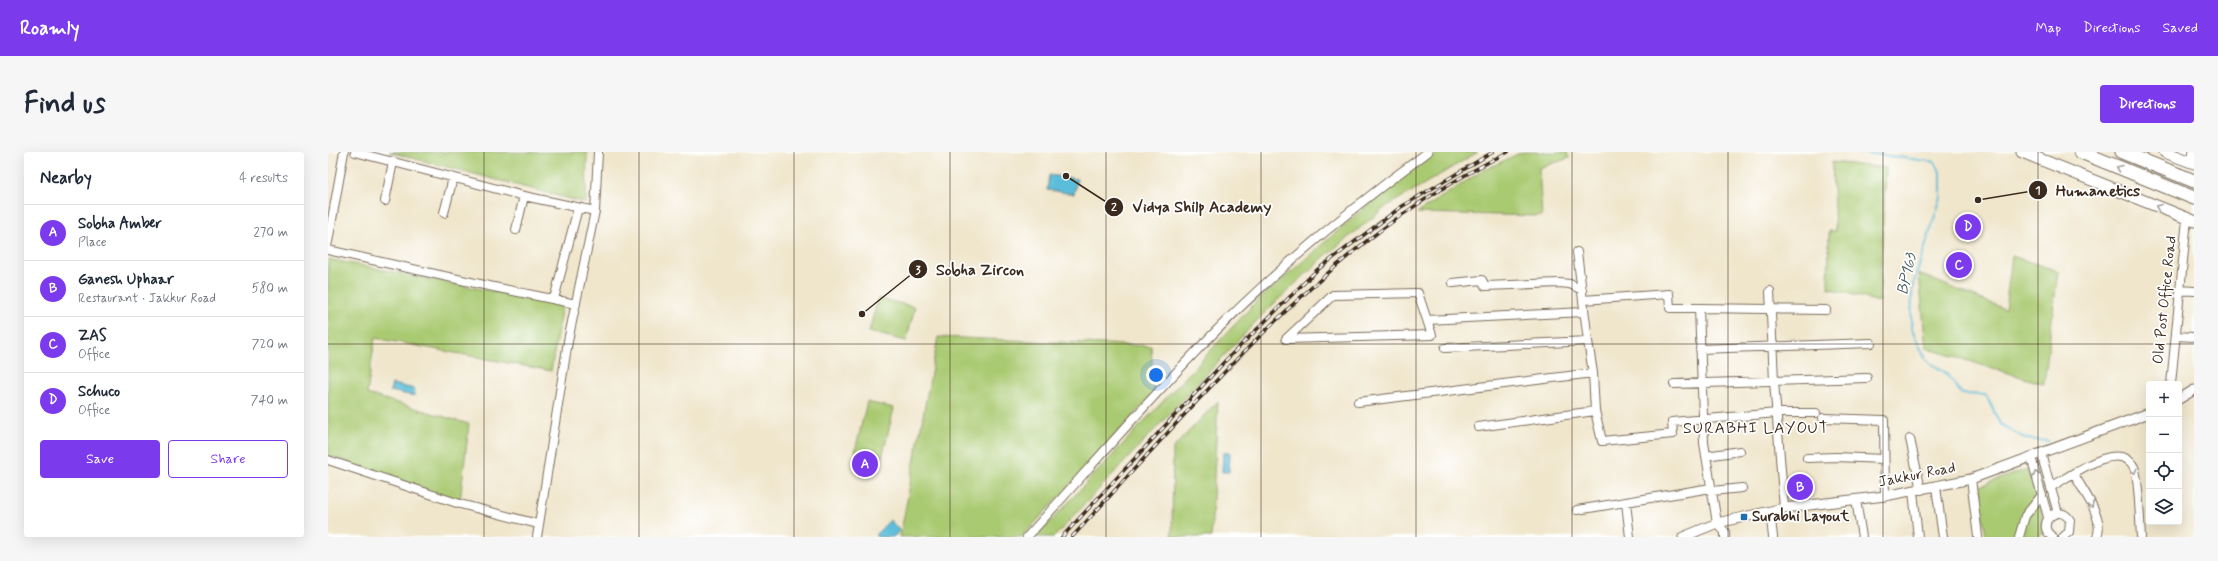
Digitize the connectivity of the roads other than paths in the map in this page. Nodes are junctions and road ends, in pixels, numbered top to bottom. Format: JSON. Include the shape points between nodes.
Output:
{"nodes":[{"id":1,"x":344,"y":152,"type":"edge"},
{"id":2,"x":355,"y":152,"type":"edge"},
{"id":3,"x":598,"y":152,"type":"edge"},
{"id":4,"x":1428,"y":152,"type":"edge"},
{"id":5,"x":2022,"y":152,"type":"edge"},
{"id":6,"x":2081,"y":152,"type":"edge"},
{"id":7,"x":2122,"y":152,"type":"edge"},
{"id":8,"x":2165,"y":152,"type":"edge"},
{"id":9,"x":2193,"y":159,"type":"edge"},
{"id":10,"x":393,"y":162,"type":"junction"},
{"id":11,"x":453,"y":178,"type":"junction"},
{"id":12,"x":2194,"y":181,"type":"edge"},
{"id":13,"x":524,"y":196,"type":"junction"},
{"id":14,"x":2194,"y":198,"type":"edge"},
{"id":15,"x":385,"y":201,"type":"dead end"},
{"id":16,"x":578,"y":208,"type":"junction"},
{"id":17,"x":595,"y":211,"type":"junction"},
{"id":18,"x":444,"y":213,"type":"dead end"},
{"id":19,"x":2191,"y":220,"type":"edge"},
{"id":20,"x":516,"y":230,"type":"dead end"},
{"id":21,"x":328,"y":242,"type":"edge"},
{"id":22,"x":328,"y":250,"type":"edge"},
{"id":23,"x":1577,"y":252,"type":"dead end"},
{"id":24,"x":1453,"y":283,"type":"dead end"},
{"id":25,"x":1582,"y":290,"type":"junction"},
{"id":26,"x":1770,"y":290,"type":"dead end"},
{"id":27,"x":2180,"y":290,"type":"junction"},
{"id":28,"x":2194,"y":291,"type":"edge"},
{"id":29,"x":554,"y":299,"type":"junction"},
{"id":30,"x":1583,"y":300,"type":"junction"},
{"id":31,"x":576,"y":304,"type":"junction"},
{"id":32,"x":1699,"y":308,"type":"junction"},
{"id":33,"x":1826,"y":310,"type":"dead end"},
{"id":34,"x":1770,"y":311,"type":"junction"},
{"id":35,"x":1584,"y":312,"type":"junction"},
{"id":36,"x":1426,"y":320,"type":"junction"},
{"id":37,"x":2176,"y":336,"type":"junction"},
{"id":38,"x":2194,"y":337,"type":"edge"},
{"id":39,"x":1588,"y":341,"type":"junction"},
{"id":40,"x":1871,"y":343,"type":"dead end"},
{"id":41,"x":1772,"y":345,"type":"junction"},
{"id":42,"x":1445,"y":348,"type":"dead end"},
{"id":43,"x":1700,"y":349,"type":"junction"},
{"id":44,"x":1594,"y":373,"type":"junction"},
{"id":45,"x":1867,"y":378,"type":"dead end"},
{"id":46,"x":1774,"y":381,"type":"junction"},
{"id":47,"x":2171,"y":381,"type":"edge"},
{"id":48,"x":1674,"y":384,"type":"dead end"},
{"id":49,"x":1702,"y":384,"type":"junction"},
{"id":50,"x":2194,"y":390,"type":"edge"},
{"id":51,"x":2182,"y":397,"type":"edge"},
{"id":52,"x":1358,"y":402,"type":"dead end"},
{"id":53,"x":1595,"y":411,"type":"junction"},
{"id":54,"x":1816,"y":412,"type":"dead end"},
{"id":55,"x":1777,"y":413,"type":"junction"},
{"id":56,"x":2146,"y":414,"type":"edge"},
{"id":57,"x":1823,"y":418,"type":"dead end"},
{"id":58,"x":1703,"y":419,"type":"junction"},
{"id":59,"x":1478,"y":427,"type":"dead end"},
{"id":60,"x":1910,"y":439,"type":"dead end"},
{"id":61,"x":1740,"y":451,"type":"dead end"},
{"id":62,"x":2041,"y":453,"type":"junction"},
{"id":63,"x":1706,"y":456,"type":"junction"},
{"id":64,"x":2031,"y":457,"type":"junction"},
{"id":65,"x":1807,"y":458,"type":"dead end"},
{"id":66,"x":328,"y":460,"type":"edge"},
{"id":67,"x":1884,"y":460,"type":"junction"},
{"id":68,"x":2074,"y":474,"type":"junction"},
{"id":69,"x":1971,"y":479,"type":"junction"},
{"id":70,"x":1936,"y":486,"type":"junction"},
{"id":71,"x":2051,"y":487,"type":"junction"},
{"id":72,"x":1742,"y":488,"type":"dead end"},
{"id":73,"x":1712,"y":489,"type":"junction"},
{"id":74,"x":1917,"y":491,"type":"junction"},
{"id":75,"x":2042,"y":495,"type":"junction"},
{"id":76,"x":1884,"y":496,"type":"junction"},
{"id":77,"x":1856,"y":500,"type":"junction"},
{"id":78,"x":1626,"y":503,"type":"junction"},
{"id":79,"x":1784,"y":508,"type":"junction"},
{"id":80,"x":1576,"y":510,"type":"dead end"},
{"id":81,"x":1770,"y":511,"type":"junction"},
{"id":82,"x":2058,"y":513,"type":"junction"},
{"id":83,"x":2048,"y":517,"type":"junction"},
{"id":84,"x":1717,"y":523,"type":"junction"},
{"id":85,"x":538,"y":524,"type":"junction"},
{"id":86,"x":2048,"y":535,"type":"edge"},
{"id":87,"x":537,"y":537,"type":"edge"},
{"id":88,"x":1027,"y":537,"type":"edge"},
{"id":89,"x":1630,"y":537,"type":"edge"},
{"id":90,"x":1683,"y":537,"type":"edge"},
{"id":91,"x":1725,"y":537,"type":"edge"},
{"id":92,"x":1773,"y":537,"type":"edge"},
{"id":93,"x":1862,"y":537,"type":"edge"},
{"id":94,"x":1918,"y":537,"type":"edge"},
{"id":95,"x":1943,"y":537,"type":"edge"},
{"id":96,"x":1978,"y":537,"type":"edge"},
{"id":97,"x":2018,"y":537,"type":"edge"},
{"id":98,"x":2063,"y":537,"type":"edge"},
{"id":99,"x":2097,"y":537,"type":"edge"},
{"id":100,"x":2141,"y":537,"type":"edge"}],
"edges":[{"from":1,"to":21,"type":"street"},
{"from":2,"to":10,"type":"street"},
{"from":3,"to":17,"type":"street"},
{"from":4,"to":88,"type":"street","via":[[1351,210],[1253,295],[1211,336]]},
{"from":19,"to":5,"type":"main road","one_way":true},
{"from":14,"to":6,"type":"highway","one_way":true},
{"from":7,"to":12,"type":"highway"},
{"from":8,"to":9,"type":"main road"},
{"from":10,"to":11,"type":"street"},
{"from":10,"to":15,"type":"street"},
{"from":11,"to":13,"type":"street"},
{"from":11,"to":18,"type":"street"},
{"from":13,"to":16,"type":"street"},
{"from":13,"to":20,"type":"street"},
{"from":16,"to":17,"type":"street"},
{"from":16,"to":29,"type":"street"},
{"from":17,"to":31,"type":"street"},
{"from":19,"to":27,"type":"street","name":"Old Post Office Road"},
{"from":22,"to":29,"type":"street"},
{"from":23,"to":25,"type":"street"},
{"from":24,"to":25,"type":"street","via":[[1482,280],[1485,286],[1559,283],[1570,284]]},
{"from":25,"to":30,"type":"street"},
{"from":26,"to":34,"type":"street"},
{"from":27,"to":28,"type":"street"},
{"from":27,"to":37,"type":"street","name":"Old Post Office Road"},
{"from":29,"to":31,"type":"street"},
{"from":30,"to":32,"type":"street","via":[[1669,294],[1670,308]]},
{"from":30,"to":35,"type":"street"},
{"from":31,"to":85,"type":"street"},
{"from":32,"to":34,"type":"street"},
{"from":32,"to":43,"type":"street"},
{"from":33,"to":34,"type":"street"},
{"from":34,"to":41,"type":"street"},
{"from":35,"to":36,"type":"street"},
{"from":35,"to":39,"type":"street"},
{"from":36,"to":36,"type":"street","via":[[1432,335],[1286,339],[1333,296],[1418,293]]},
{"from":37,"to":38,"type":"street"},
{"from":37,"to":47,"type":"street","name":"Old Post Office Road"},
{"from":39,"to":42,"type":"street"},
{"from":39,"to":44,"type":"street"},
{"from":40,"to":41,"type":"street"},
{"from":41,"to":43,"type":"street"},
{"from":41,"to":46,"type":"street"},
{"from":43,"to":49,"type":"street"},
{"from":44,"to":52,"type":"street"},
{"from":44,"to":53,"type":"street"},
{"from":45,"to":46,"type":"street"},
{"from":46,"to":49,"type":"street"},
{"from":46,"to":55,"type":"street"},
{"from":48,"to":49,"type":"street"},
{"from":49,"to":58,"type":"street"},
{"from":50,"to":51,"type":"street"},
{"from":53,"to":58,"type":"street","via":[[1602,441],[1673,434],[1672,422]]},
{"from":53,"to":59,"type":"street"},
{"from":54,"to":55,"type":"street"},
{"from":55,"to":58,"type":"street"},
{"from":55,"to":79,"type":"street"},
{"from":56,"to":62,"type":"street","name":"Jakkur Road"},
{"from":57,"to":67,"type":"street","via":[[1884,420]]},
{"from":58,"to":63,"type":"street"},
{"from":60,"to":74,"type":"street"},
{"from":61,"to":63,"type":"street"},
{"from":62,"to":64,"type":"street","name":"Jakkur Road"},
{"from":62,"to":71,"type":"street"},
{"from":63,"to":73,"type":"street"},
{"from":64,"to":69,"type":"street","name":"Jakkur Road"},
{"from":75,"to":64,"type":"street","one_way":true},
{"from":65,"to":67,"type":"street"},
{"from":66,"to":85,"type":"street","via":[[460,504]]},
{"from":67,"to":76,"type":"street"},
{"from":68,"to":71,"type":"street"},
{"from":68,"to":99,"type":"street","one_way":true,"via":[[2096,514],[2100,529]]},
{"from":68,"to":100,"type":"street","one_way":true,"via":[[2104,457],[2119,456],[2130,462],[2135,470]]},
{"from":69,"to":70,"type":"street","name":"Jakkur Road"},
{"from":69,"to":96,"type":"street"},
{"from":70,"to":74,"type":"street","name":"Jakkur Road"},
{"from":70,"to":95,"type":"street"},
{"from":71,"to":82,"type":"street"},
{"from":72,"to":73,"type":"street"},
{"from":73,"to":78,"type":"street"},
{"from":73,"to":84,"type":"street"},
{"from":74,"to":76,"type":"street","name":"Jakkur Road"},
{"from":74,"to":94,"type":"street"},
{"from":75,"to":83,"type":"street"},
{"from":75,"to":97,"type":"street","via":[[2025,516]]},
{"from":76,"to":77,"type":"street","name":"Jakkur Road"},
{"from":77,"to":79,"type":"street","name":"Jakkur Road"},
{"from":77,"to":93,"type":"street"},
{"from":78,"to":80,"type":"street"},
{"from":78,"to":89,"type":"street"},
{"from":79,"to":81,"type":"street","name":"Jakkur Road"},
{"from":81,"to":84,"type":"street","name":"Jakkur Road"},
{"from":81,"to":92,"type":"street"},
{"from":82,"to":83,"type":"street"},
{"from":82,"to":98,"type":"street","via":[[2067,517],[2071,524],[2069,532]]},
{"from":83,"to":86,"type":"street","via":[[2045,524]]},
{"from":84,"to":90,"type":"street","name":"Jakkur Road"},
{"from":84,"to":91,"type":"street","via":[[1725,532]]},
{"from":85,"to":87,"type":"street"}]}
